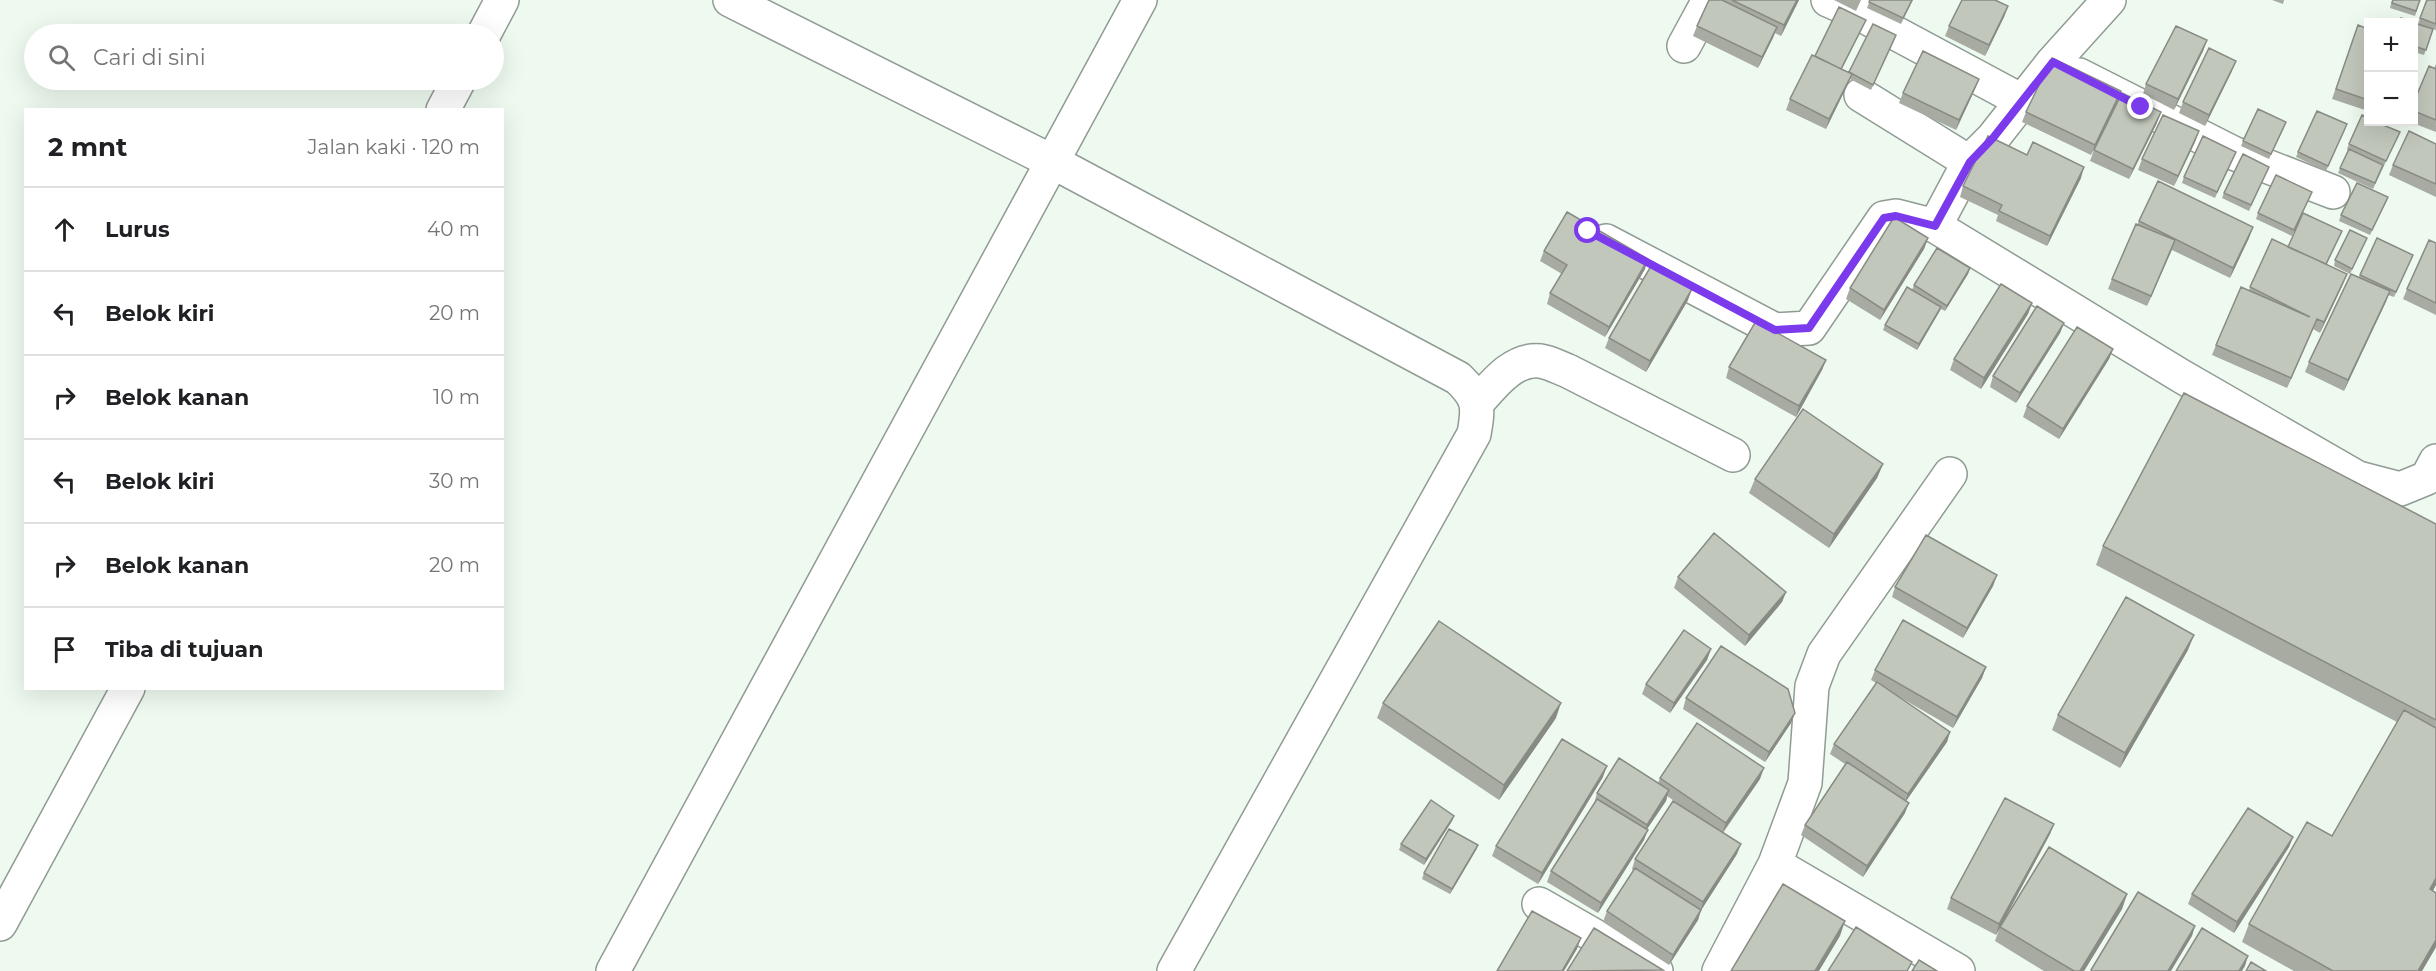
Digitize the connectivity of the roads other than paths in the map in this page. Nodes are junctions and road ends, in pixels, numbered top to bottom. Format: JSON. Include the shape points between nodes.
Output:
{"nodes":[{"id":1,"x":502,"y":0,"type":"edge"},
{"id":2,"x":730,"y":0,"type":"edge"},
{"id":3,"x":1140,"y":0,"type":"edge"},
{"id":4,"x":1709,"y":0,"type":"edge"},
{"id":5,"x":1828,"y":0,"type":"edge"},
{"id":6,"x":2109,"y":0,"type":"edge"},
{"id":7,"x":489,"y":24,"type":"edge"},
{"id":8,"x":1684,"y":46,"type":"dead end"},
{"id":9,"x":2053,"y":62,"type":"junction"},
{"id":10,"x":454,"y":90,"type":"edge"},
{"id":11,"x":1861,"y":95,"type":"dead end"},
{"id":12,"x":2022,"y":101,"type":"junction"},
{"id":13,"x":444,"y":108,"type":"edge"},
{"id":14,"x":1053,"y":162,"type":"junction"},
{"id":15,"x":1970,"y":162,"type":"junction"},
{"id":16,"x":2334,"y":192,"type":"dead end"},
{"id":17,"x":1935,"y":226,"type":"junction"},
{"id":18,"x":1588,"y":231,"type":"edge"},
{"id":19,"x":1477,"y":402,"type":"junction"},
{"id":20,"x":1734,"y":456,"type":"dead end"},
{"id":21,"x":2436,"y":460,"type":"edge"},
{"id":22,"x":1950,"y":474,"type":"dead end"},
{"id":23,"x":127,"y":690,"type":"edge"},
{"id":24,"x":1775,"y":864,"type":"junction"},
{"id":25,"x":1539,"y":904,"type":"dead end"},
{"id":26,"x":0,"y":924,"type":"edge"},
{"id":27,"x":613,"y":971,"type":"edge"},
{"id":28,"x":1174,"y":971,"type":"edge"},
{"id":29,"x":1656,"y":971,"type":"edge"},
{"id":30,"x":1719,"y":971,"type":"edge"},
{"id":31,"x":1958,"y":971,"type":"edge"}],
"edges":[{"from":1,"to":7,"type":"street"},
{"from":2,"to":14,"type":"street"},
{"from":3,"to":14,"type":"street"},
{"from":4,"to":8,"type":"street"},
{"from":5,"to":12,"type":"street"},
{"from":6,"to":9,"type":"street"},
{"from":9,"to":12,"type":"street"},
{"from":9,"to":16,"type":"street","via":[[2234,153]]},
{"from":10,"to":13,"type":"street"},
{"from":11,"to":15,"type":"street"},
{"from":12,"to":15,"type":"street"},
{"from":14,"to":19,"type":"street","via":[[1458,378]]},
{"from":14,"to":27,"type":"street"},
{"from":15,"to":17,"type":"street"},
{"from":17,"to":18,"type":"street","via":[[1896,216],[1884,218],[1809,328],[1775,330]]},
{"from":17,"to":21,"type":"street","via":[[2358,478],[2400,489],[2427,478]]},
{"from":19,"to":20,"type":"street","via":[[1501,376],[1520,364],[1540,361],[1568,371]]},
{"from":19,"to":28,"type":"street","via":[[1474,434]]},
{"from":22,"to":24,"type":"street","via":[[1824,654],[1812,686],[1805,783]]},
{"from":23,"to":26,"type":"street"},
{"from":24,"to":30,"type":"street"},
{"from":24,"to":31,"type":"street"},
{"from":25,"to":29,"type":"street"}]}
